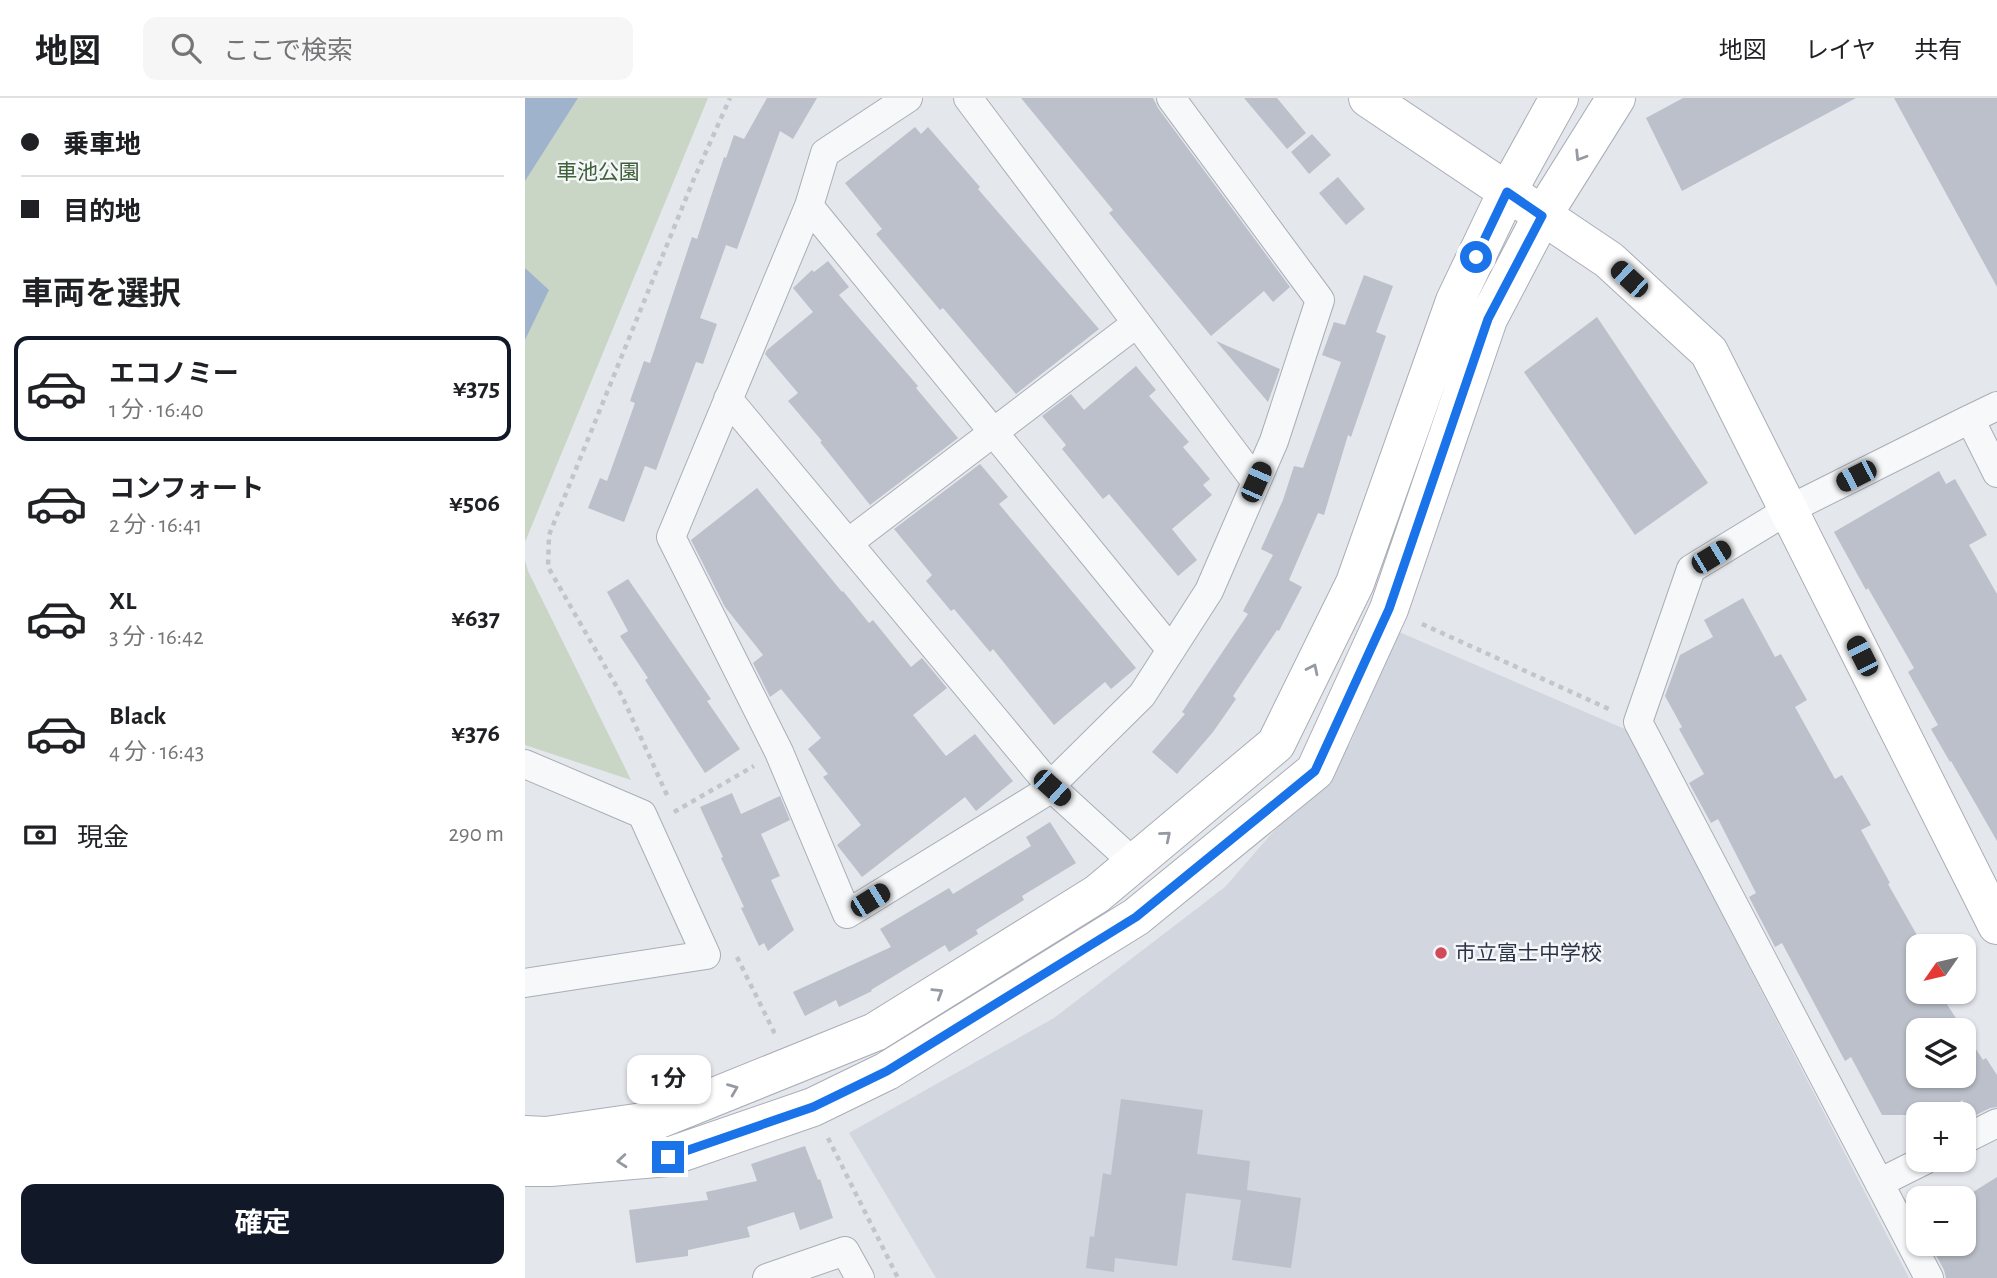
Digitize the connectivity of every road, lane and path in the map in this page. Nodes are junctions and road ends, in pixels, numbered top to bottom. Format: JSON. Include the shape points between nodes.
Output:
{"nodes":[{"id":1,"x":730,"y":98,"type":"edge"},
{"id":2,"x":908,"y":98,"type":"edge"},
{"id":3,"x":968,"y":98,"type":"edge"},
{"id":4,"x":1171,"y":98,"type":"edge"},
{"id":5,"x":1368,"y":98,"type":"edge"},
{"id":6,"x":1559,"y":98,"type":"edge"},
{"id":7,"x":1616,"y":98,"type":"edge"},
{"id":8,"x":1507,"y":192,"type":"junction"},
{"id":9,"x":809,"y":206,"type":"junction"},
{"id":10,"x":1542,"y":216,"type":"junction"},
{"id":11,"x":1137,"y":323,"type":"junction"},
{"id":12,"x":728,"y":399,"type":"junction"},
{"id":13,"x":1997,"y":406,"type":"edge"},
{"id":14,"x":1970,"y":419,"type":"junction"},
{"id":15,"x":993,"y":432,"type":"junction"},
{"id":16,"x":1997,"y":472,"type":"edge"},
{"id":17,"x":1256,"y":482,"type":"junction"},
{"id":18,"x":1788,"y":510,"type":"junction"},
{"id":19,"x":848,"y":543,"type":"junction"},
{"id":20,"x":1389,"y":609,"type":"junction"},
{"id":21,"x":1171,"y":650,"type":"junction"},
{"id":22,"x":1638,"y":722,"type":"junction"},
{"id":23,"x":779,"y":752,"type":"junction"},
{"id":24,"x":525,"y":764,"type":"edge"},
{"id":25,"x":1052,"y":788,"type":"junction"},
{"id":26,"x":669,"y":799,"type":"dead end"},
{"id":27,"x":679,"y":823,"type":"dead end"},
{"id":28,"x":1134,"y":863,"type":"junction"},
{"id":29,"x":1997,"y":925,"type":"edge"},
{"id":30,"x":736,"y":955,"type":"dead end"},
{"id":31,"x":525,"y":983,"type":"edge"},
{"id":32,"x":791,"y":1067,"type":"junction"},
{"id":33,"x":813,"y":1107,"type":"junction"},
{"id":34,"x":1997,"y":1123,"type":"edge"},
{"id":35,"x":1976,"y":1134,"type":"edge"},
{"id":36,"x":525,"y":1135,"type":"edge"},
{"id":37,"x":525,"y":1167,"type":"edge"},
{"id":38,"x":1906,"y":1170,"type":"edge"},
{"id":39,"x":1879,"y":1183,"type":"junction"},
{"id":40,"x":767,"y":1278,"type":"edge"},
{"id":41,"x":860,"y":1278,"type":"edge"},
{"id":42,"x":898,"y":1278,"type":"edge"},
{"id":43,"x":1929,"y":1278,"type":"edge"}],
"edges":[{"from":1,"to":26,"type":"path","via":[[549,535],[548,567],[622,696]]},
{"from":2,"to":9,"type":"street","via":[[825,153]]},
{"from":3,"to":11,"type":"street"},
{"from":4,"to":17,"type":"street","via":[[1320,300],[1274,442]]},
{"from":5,"to":8,"type":"street"},
{"from":6,"to":8,"type":"street"},
{"from":7,"to":10,"type":"street","one_way":true},
{"from":8,"to":10,"type":"street"},
{"from":28,"to":8,"type":"street","one_way":true,"via":[[1276,744],[1355,583],[1455,301]]},
{"from":9,"to":12,"type":"street"},
{"from":9,"to":15,"type":"street"},
{"from":10,"to":18,"type":"street","via":[[1609,260],[1709,352]]},
{"from":10,"to":20,"type":"street","via":[[1488,319]]},
{"from":11,"to":15,"type":"street"},
{"from":11,"to":17,"type":"street"},
{"from":12,"to":19,"type":"street"},
{"from":12,"to":23,"type":"street","via":[[671,537]]},
{"from":13,"to":14,"type":"street"},
{"from":14,"to":16,"type":"street"},
{"from":14,"to":18,"type":"street"},
{"from":15,"to":19,"type":"street"},
{"from":15,"to":21,"type":"street"},
{"from":17,"to":21,"type":"street","via":[[1209,591]]},
{"from":18,"to":22,"type":"street","via":[[1691,569]]},
{"from":18,"to":29,"type":"street"},
{"from":19,"to":25,"type":"street"},
{"from":20,"to":22,"type":"path"},
{"from":20,"to":33,"type":"street","via":[[1315,771],[1136,917],[887,1071]]},
{"from":21,"to":25,"type":"street","via":[[1142,695]]},
{"from":22,"to":39,"type":"street"},
{"from":23,"to":25,"type":"street","via":[[847,914]]},
{"from":23,"to":27,"type":"path","via":[[674,811]]},
{"from":24,"to":31,"type":"street","via":[[642,814],[706,955]]},
{"from":25,"to":28,"type":"street"},
{"from":32,"to":28,"type":"street","one_way":true,"via":[[875,1032],[1097,894]]},
{"from":30,"to":32,"type":"path"},
{"from":36,"to":32,"type":"street","one_way":true,"via":[[657,1120]]},
{"from":33,"to":37,"type":"street","one_way":true,"via":[[668,1157]]},
{"from":33,"to":42,"type":"path"},
{"from":34,"to":35,"type":"street"},
{"from":38,"to":39,"type":"street"},
{"from":39,"to":43,"type":"street"},
{"from":40,"to":41,"type":"street","via":[[845,1251]]}]}
